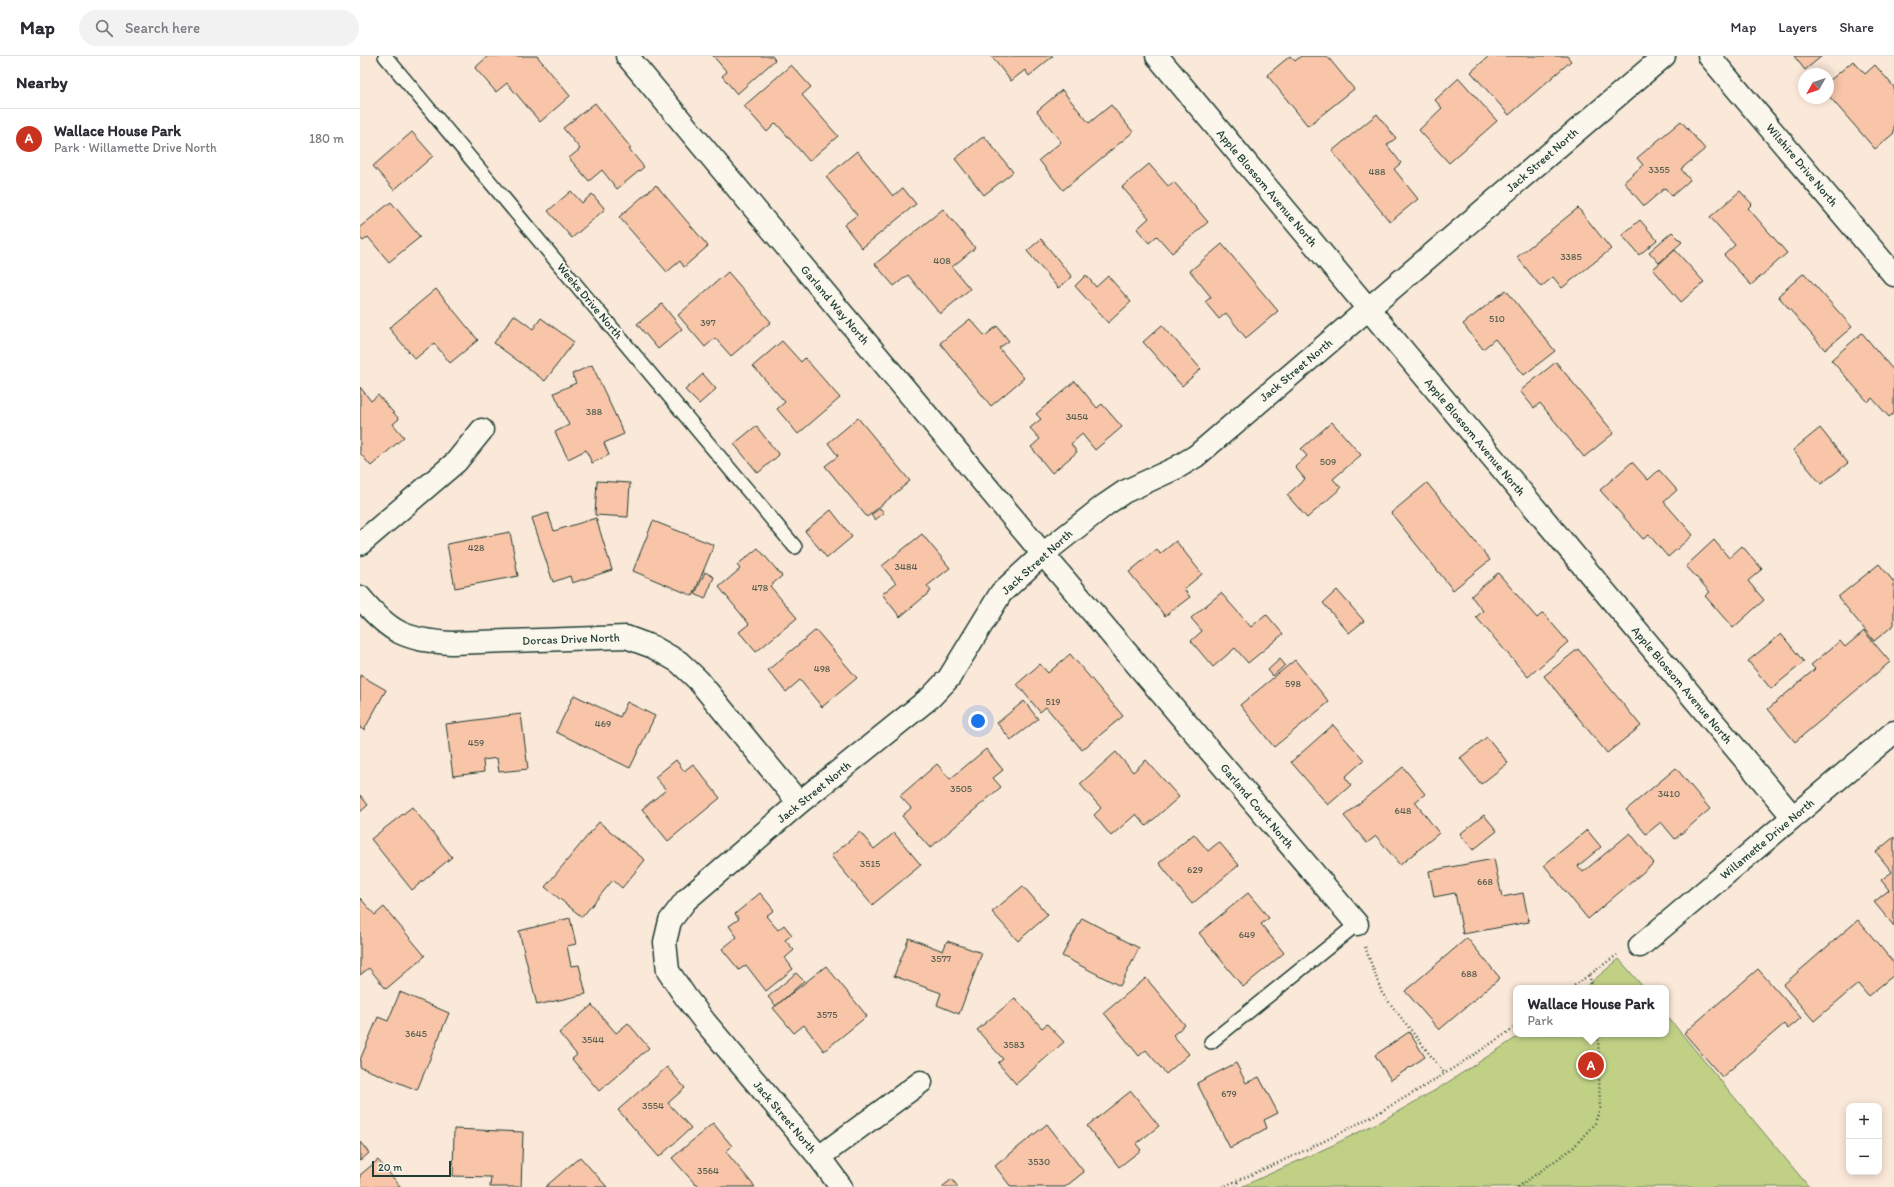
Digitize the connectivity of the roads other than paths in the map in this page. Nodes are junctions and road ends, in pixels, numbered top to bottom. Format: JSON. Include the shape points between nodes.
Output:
{"nodes":[{"id":1,"x":385,"y":56,"type":"edge"},
{"id":2,"x":627,"y":56,"type":"edge"},
{"id":3,"x":1157,"y":56,"type":"edge"},
{"id":4,"x":1664,"y":56,"type":"edge"},
{"id":5,"x":1709,"y":56,"type":"edge"},
{"id":6,"x":1894,"y":275,"type":"edge"},
{"id":7,"x":1368,"y":309,"type":"junction"},
{"id":8,"x":482,"y":430,"type":"dead end"},
{"id":9,"x":360,"y":544,"type":"edge"},
{"id":10,"x":795,"y":547,"type":"dead end"},
{"id":11,"x":1043,"y":554,"type":"junction"},
{"id":12,"x":360,"y":597,"type":"edge"},
{"id":13,"x":1894,"y":732,"type":"edge"},
{"id":14,"x":799,"y":803,"type":"junction"},
{"id":15,"x":1793,"y":817,"type":"junction"},
{"id":16,"x":1357,"y":924,"type":"joint"},
{"id":17,"x":1640,"y":946,"type":"road end"},
{"id":18,"x":1211,"y":1042,"type":"dead end"},
{"id":19,"x":921,"y":1082,"type":"dead end"},
{"id":20,"x":819,"y":1157,"type":"junction"},
{"id":21,"x":841,"y":1187,"type":"edge"}],
"edges":[{"from":1,"to":10,"type":"lane","name":"Weeks Drive North"},
{"from":2,"to":11,"type":"street","name":"Garland Way North"},
{"from":3,"to":7,"type":"street","name":"Apple Blossom Avenue North"},
{"from":4,"to":7,"type":"street","name":"Jack Street North"},
{"from":5,"to":6,"type":"street","name":"Wilshire Drive North"},
{"from":7,"to":11,"type":"street","name":"Jack Street North","via":[[1196,456],[1124,492]]},
{"from":7,"to":15,"type":"street","name":"Apple Blossom Avenue North"},
{"from":8,"to":9,"type":"street","via":[[456,462]]},
{"from":11,"to":14,"type":"street","name":"Jack Street North","via":[[1000,594],[949,678],[931,697]]},
{"from":11,"to":16,"type":"street","name":"Garland Court North"},
{"from":12,"to":14,"type":"street","name":"Dorcas Drive North","via":[[375,615],[395,632],[425,641],[452,643],[626,637],[653,647],[679,662],[698,680]]},
{"from":13,"to":15,"type":"street","name":"Willamette Drive North"},
{"from":14,"to":20,"type":"street","name":"Jack Street North","via":[[686,900],[670,921],[665,942],[668,971],[685,996]]},
{"from":15,"to":17,"type":"street","name":"Willamette Drive North"},
{"from":16,"to":18,"type":"lane"},
{"from":19,"to":20,"type":"street","name":"Jack Street North"},
{"from":20,"to":21,"type":"street","name":"Jack Street North"}]}
